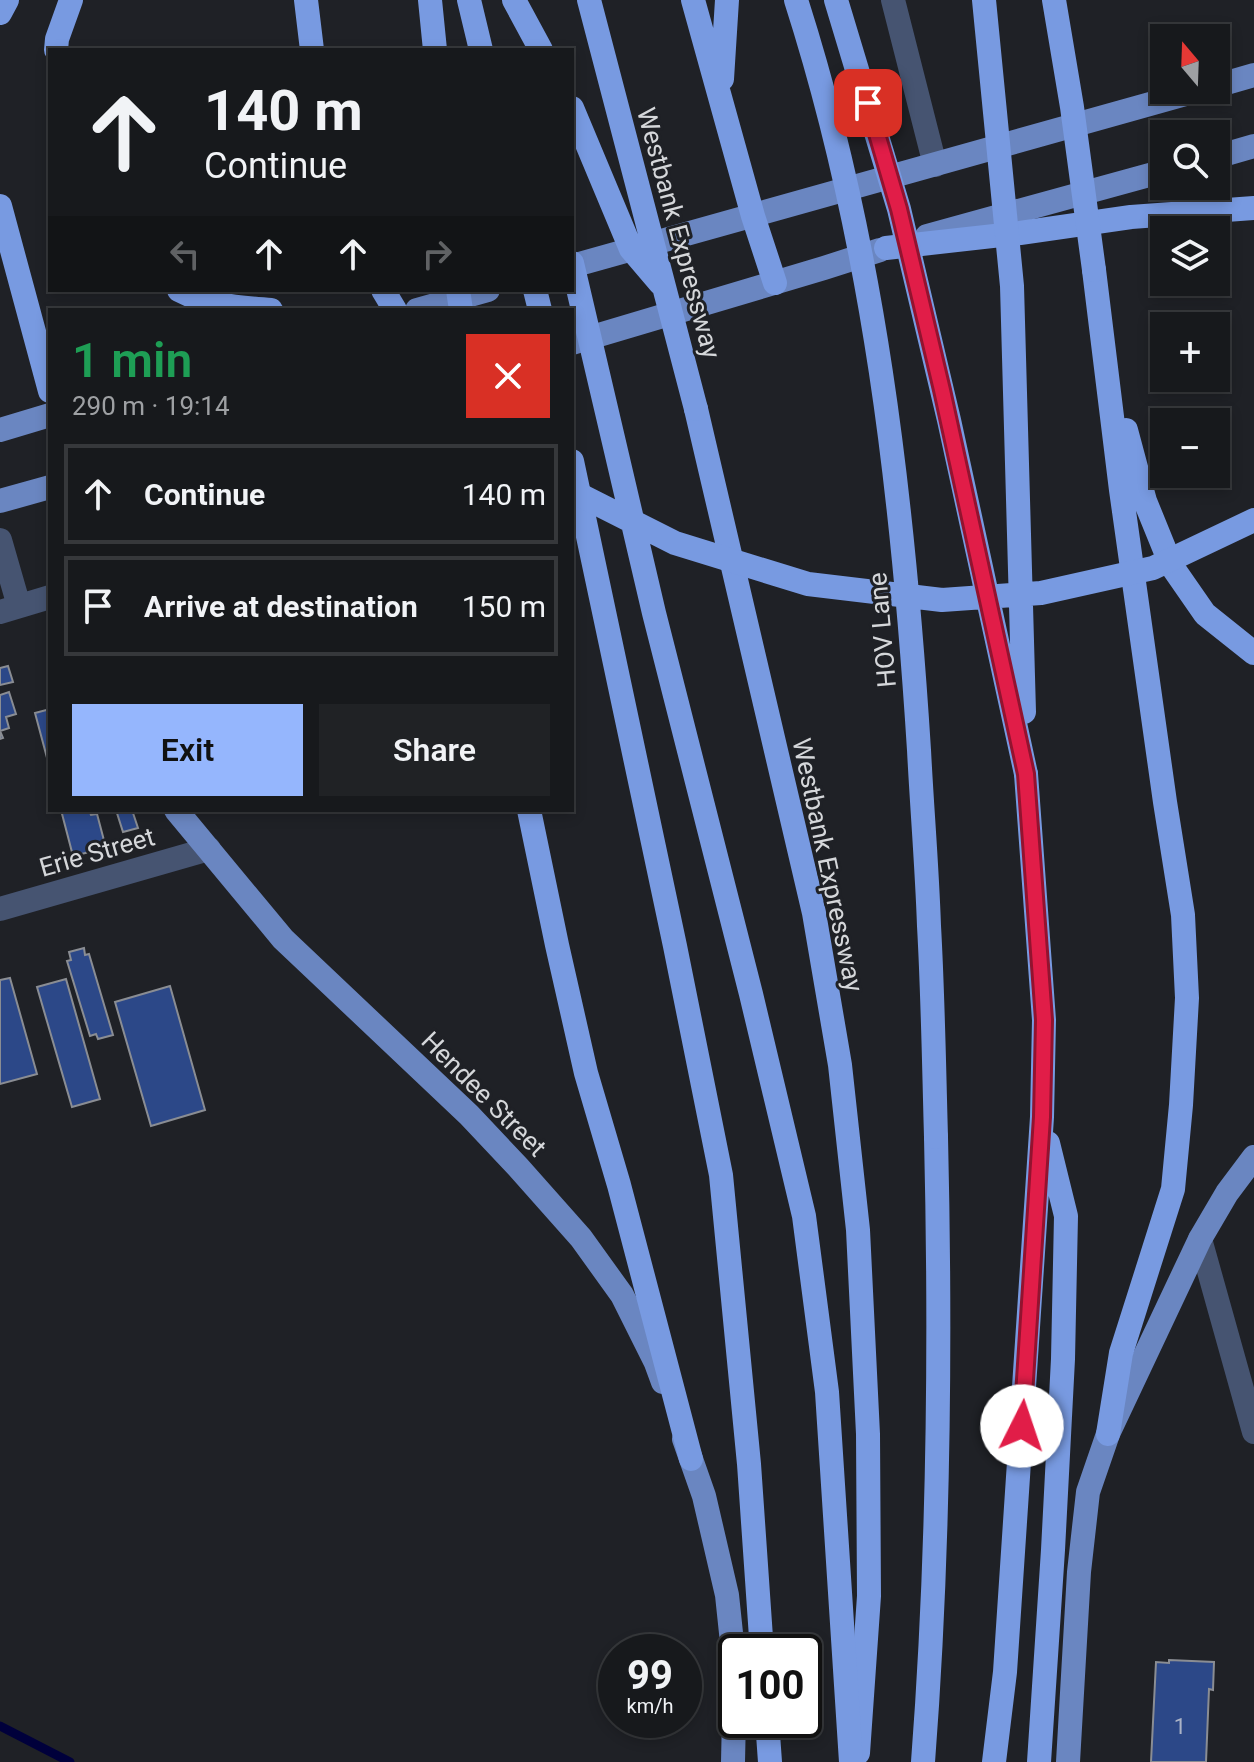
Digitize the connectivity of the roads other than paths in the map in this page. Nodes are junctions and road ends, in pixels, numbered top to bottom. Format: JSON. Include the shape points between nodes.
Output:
{"nodes":[{"id":1,"x":7,"y":0,"type":"edge"},
{"id":2,"x":71,"y":0,"type":"edge"},
{"id":3,"x":306,"y":0,"type":"edge"},
{"id":4,"x":430,"y":0,"type":"edge"},
{"id":5,"x":469,"y":0,"type":"edge"},
{"id":6,"x":512,"y":0,"type":"edge"},
{"id":7,"x":589,"y":0,"type":"edge"},
{"id":8,"x":693,"y":0,"type":"edge"},
{"id":9,"x":727,"y":0,"type":"edge"},
{"id":10,"x":796,"y":0,"type":"edge"},
{"id":11,"x":836,"y":0,"type":"edge"},
{"id":12,"x":893,"y":0,"type":"edge"},
{"id":13,"x":984,"y":0,"type":"edge"},
{"id":14,"x":1054,"y":0,"type":"edge"},
{"id":15,"x":0,"y":13,"type":"edge"},
{"id":16,"x":56,"y":48,"type":"edge"},
{"id":17,"x":312,"y":48,"type":"edge"},
{"id":18,"x":435,"y":48,"type":"edge"},
{"id":19,"x":481,"y":48,"type":"edge"},
{"id":20,"x":522,"y":48,"type":"edge"},
{"id":21,"x":540,"y":48,"type":"edge"},
{"id":22,"x":1254,"y":75,"type":"edge"},
{"id":23,"x":1230,"y":82,"type":"edge"},
{"id":24,"x":721,"y":101,"type":"junction"},
{"id":25,"x":1151,"y":104,"type":"edge"},
{"id":26,"x":574,"y":113,"type":"edge"},
{"id":27,"x":1254,"y":146,"type":"edge"},
{"id":28,"x":1230,"y":153,"type":"edge"},
{"id":29,"x":935,"y":165,"type":"junction"},
{"id":30,"x":1150,"y":175,"type":"edge"},
{"id":31,"x":0,"y":206,"type":"edge"},
{"id":32,"x":1254,"y":208,"type":"edge"},
{"id":33,"x":753,"y":216,"type":"junction"},
{"id":34,"x":886,"y":248,"type":"junction"},
{"id":35,"x":574,"y":264,"type":"edge"},
{"id":36,"x":574,"y":273,"type":"edge"},
{"id":37,"x":775,"y":283,"type":"junction"},
{"id":38,"x":665,"y":289,"type":"junction"},
{"id":39,"x":183,"y":292,"type":"edge"},
{"id":40,"x":481,"y":292,"type":"edge"},
{"id":41,"x":248,"y":308,"type":"edge"},
{"id":42,"x":424,"y":308,"type":"edge"},
{"id":43,"x":574,"y":342,"type":"edge"},
{"id":44,"x":48,"y":384,"type":"edge"},
{"id":45,"x":1110,"y":391,"type":"junction"},
{"id":46,"x":48,"y":416,"type":"edge"},
{"id":47,"x":0,"y":430,"type":"edge"},
{"id":48,"x":574,"y":470,"type":"edge"},
{"id":49,"x":48,"y":488,"type":"edge"},
{"id":50,"x":574,"y":492,"type":"edge"},
{"id":51,"x":0,"y":501,"type":"edge"},
{"id":52,"x":1254,"y":520,"type":"edge"},
{"id":53,"x":0,"y":540,"type":"edge"},
{"id":54,"x":48,"y":598,"type":"edge"},
{"id":55,"x":10,"y":609,"type":"edge"},
{"id":56,"x":1254,"y":653,"type":"edge"},
{"id":57,"x":1026,"y":774,"type":"junction"},
{"id":58,"x":178,"y":812,"type":"edge"},
{"id":59,"x":529,"y":812,"type":"edge"},
{"id":60,"x":209,"y":849,"type":"junction"},
{"id":61,"x":0,"y":909,"type":"edge"},
{"id":62,"x":1042,"y":1117,"type":"junction"},
{"id":63,"x":1254,"y":1157,"type":"edge"},
{"id":64,"x":1200,"y":1239,"type":"junction"},
{"id":65,"x":1254,"y":1432,"type":"edge"},
{"id":66,"x":1108,"y":1434,"type":"junction"},
{"id":67,"x":691,"y":1459,"type":"junction"},
{"id":68,"x":761,"y":1634,"type":"edge"},
{"id":69,"x":768,"y":1738,"type":"edge"},
{"id":70,"x":733,"y":1762,"type":"edge"},
{"id":71,"x":770,"y":1762,"type":"edge"},
{"id":72,"x":851,"y":1762,"type":"edge"},
{"id":73,"x":857,"y":1762,"type":"edge"},
{"id":74,"x":923,"y":1762,"type":"edge"},
{"id":75,"x":994,"y":1762,"type":"edge"},
{"id":76,"x":1039,"y":1762,"type":"edge"},
{"id":77,"x":1068,"y":1762,"type":"edge"}],
"edges":[{"from":1,"to":15,"type":"highway"},
{"from":2,"to":16,"type":"highway"},
{"from":3,"to":17,"type":"highway"},
{"from":4,"to":18,"type":"highway"},
{"from":5,"to":19,"type":"highway"},
{"from":6,"to":20,"type":"highway"},
{"from":6,"to":21,"type":"highway"},
{"from":7,"to":38,"type":"highway","name":"Westbank Expressway","bridge":true},
{"from":8,"to":24,"type":"highway"},
{"from":9,"to":24,"type":"highway"},
{"from":10,"to":74,"type":"highway","name":"HOV Lane","bridge":true,"via":[[836,140],[875,324],[911,620],[929,926],[939,1266],[938,1475]]},
{"from":11,"to":57,"type":"highway","bridge":true,"via":[[899,209]]},
{"from":12,"to":29,"type":"street"},
{"from":13,"to":57,"type":"highway","bridge":true,"via":[[1012,286]]},
{"from":14,"to":45,"type":"highway","bridge":true},
{"from":22,"to":23,"type":"main road"},
{"from":24,"to":33,"type":"highway"},
{"from":25,"to":29,"type":"main road"},
{"from":26,"to":38,"type":"highway","bridge":true,"via":[[631,249]]},
{"from":27,"to":28,"type":"main road"},
{"from":29,"to":33,"type":"main road"},
{"from":30,"to":34,"type":"main road"},
{"from":31,"to":44,"type":"highway"},
{"from":32,"to":34,"type":"highway","via":[[1131,217]]},
{"from":33,"to":35,"type":"main road"},
{"from":33,"to":37,"type":"highway"},
{"from":34,"to":37,"type":"main road"},
{"from":36,"to":72,"type":"highway","bridge":true,"via":[[804,1216],[827,1392]]},
{"from":37,"to":43,"type":"main road"},
{"from":38,"to":73,"type":"highway","name":"Westbank Expressway","bridge":true,"via":[[814,913],[840,1065],[858,1230],[868,1434],[869,1596]]},
{"from":39,"to":41,"type":"highway","via":[[200,301]]},
{"from":40,"to":42,"type":"main road"},
{"from":45,"to":56,"type":"highway","via":[[1171,565],[1205,614]]},
{"from":45,"to":66,"type":"highway","via":[[1183,915],[1187,998],[1173,1189],[1121,1353]]},
{"from":46,"to":47,"type":"main road"},
{"from":48,"to":68,"type":"highway","via":[[721,1175]]},
{"from":49,"to":51,"type":"main road"},
{"from":50,"to":52,"type":"highway","bridge":true,"via":[[675,543],[808,584],[942,600],[1041,593],[1153,568]]},
{"from":53,"to":55,"type":"street"},
{"from":54,"to":55,"type":"street"},
{"from":57,"to":62,"type":"highway","via":[[1044,1020]]},
{"from":58,"to":60,"type":"main road","name":"Hendee Street"},
{"from":59,"to":67,"type":"highway","via":[[586,1073]]},
{"from":60,"to":61,"type":"street","name":"Erie Street"},
{"from":60,"to":67,"type":"main road","name":"Hendee Street","via":[[283,939],[469,1115],[581,1238],[622,1295],[656,1363]]},
{"from":62,"to":75,"type":"highway","via":[[1006,1657]]},
{"from":62,"to":76,"type":"highway","via":[[1066,1216],[1063,1359]]},
{"from":63,"to":64,"type":"main road"},
{"from":64,"to":65,"type":"street"},
{"from":64,"to":66,"type":"main road"},
{"from":66,"to":77,"type":"main road","via":[[1088,1492]]},
{"from":67,"to":70,"type":"main road","via":[[727,1595],[735,1671]]},
{"from":69,"to":71,"type":"highway"}]}
